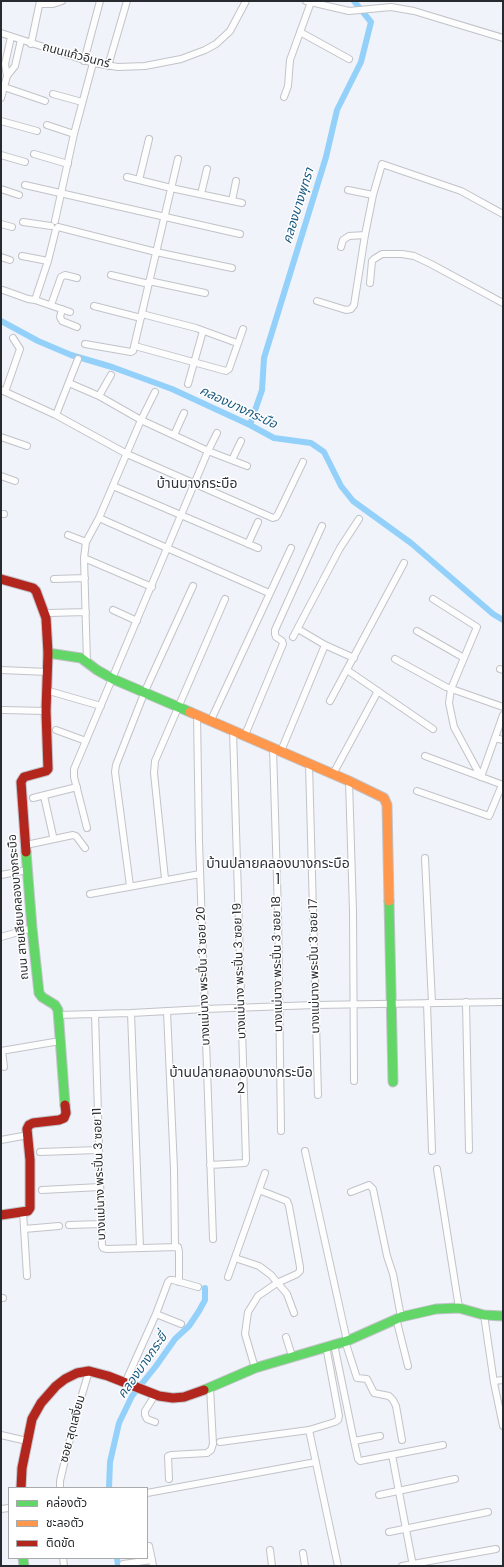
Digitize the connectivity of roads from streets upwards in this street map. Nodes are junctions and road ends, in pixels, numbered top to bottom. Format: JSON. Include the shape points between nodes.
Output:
{"nodes":[{"id":1,"x":62,"y":1,"type":"edge"},
{"id":2,"x":100,"y":1,"type":"edge"},
{"id":3,"x":127,"y":1,"type":"edge"},
{"id":4,"x":246,"y":1,"type":"edge"},
{"id":5,"x":40,"y":2,"type":"edge"},
{"id":6,"x":308,"y":2,"type":"edge"},
{"id":7,"x":300,"y":32,"type":"junction"},
{"id":8,"x":1,"y":33,"type":"edge"},
{"id":9,"x":11,"y":37,"type":"junction"},
{"id":10,"x":503,"y":38,"type":"edge"},
{"id":11,"x":21,"y":40,"type":"junction"},
{"id":12,"x":31,"y":44,"type":"junction"},
{"id":13,"x":349,"y":59,"type":"dead end"},
{"id":14,"x":84,"y":61,"type":"junction"},
{"id":15,"x":93,"y":63,"type":"junction"},
{"id":16,"x":108,"y":66,"type":"junction"},
{"id":17,"x":7,"y":76,"type":"junction"},
{"id":18,"x":4,"y":87,"type":"junction"},
{"id":19,"x":53,"y":94,"type":"dead end"},
{"id":20,"x":284,"y":97,"type":"dead end"},
{"id":21,"x":1,"y":98,"type":"edge"},
{"id":22,"x":45,"y":101,"type":"dead end"},
{"id":23,"x":82,"y":102,"type":"junction"},
{"id":24,"x":1,"y":121,"type":"edge"},
{"id":25,"x":47,"y":126,"type":"dead end"},
{"id":26,"x":37,"y":131,"type":"dead end"},
{"id":27,"x":74,"y":134,"type":"junction"},
{"id":28,"x":149,"y":139,"type":"dead end"},
{"id":29,"x":34,"y":154,"type":"dead end"},
{"id":30,"x":1,"y":155,"type":"edge"},
{"id":31,"x":178,"y":159,"type":"dead end"},
{"id":32,"x":25,"y":162,"type":"dead end"},
{"id":33,"x":68,"y":164,"type":"junction"},
{"id":34,"x":207,"y":169,"type":"dead end"},
{"id":35,"x":127,"y":178,"type":"dead end"},
{"id":36,"x":138,"y":180,"type":"junction"},
{"id":37,"x":236,"y":181,"type":"dead end"},
{"id":38,"x":25,"y":185,"type":"dead end"},
{"id":39,"x":171,"y":188,"type":"junction"},
{"id":40,"x":1,"y":189,"type":"edge"},
{"id":41,"x":348,"y":190,"type":"dead end"},
{"id":42,"x":61,"y":194,"type":"junction"},
{"id":43,"x":201,"y":194,"type":"junction"},
{"id":44,"x":19,"y":195,"type":"dead end"},
{"id":45,"x":373,"y":195,"type":"junction"},
{"id":46,"x":232,"y":201,"type":"junction"},
{"id":47,"x":242,"y":203,"type":"dead end"},
{"id":48,"x":503,"y":214,"type":"edge"},
{"id":49,"x":164,"y":218,"type":"junction"},
{"id":50,"x":23,"y":222,"type":"dead end"},
{"id":51,"x":1,"y":224,"type":"edge"},
{"id":52,"x":55,"y":226,"type":"junction"},
{"id":53,"x":12,"y":227,"type":"dead end"},
{"id":54,"x":240,"y":234,"type":"dead end"},
{"id":55,"x":365,"y":235,"type":"junction"},
{"id":56,"x":341,"y":247,"type":"dead end"},
{"id":57,"x":156,"y":252,"type":"junction"},
{"id":58,"x":22,"y":256,"type":"dead end"},
{"id":59,"x":1,"y":257,"type":"edge"},
{"id":60,"x":10,"y":260,"type":"dead end"},
{"id":61,"x":48,"y":261,"type":"junction"},
{"id":62,"x":232,"y":268,"type":"dead end"},
{"id":63,"x":111,"y":275,"type":"dead end"},
{"id":64,"x":77,"y":278,"type":"dead end"},
{"id":65,"x":149,"y":283,"type":"junction"},
{"id":66,"x":370,"y":283,"type":"dead end"},
{"id":67,"x":3,"y":290,"type":"dead end"},
{"id":68,"x":204,"y":293,"type":"dead end"},
{"id":69,"x":35,"y":300,"type":"junction"},
{"id":70,"x":317,"y":301,"type":"dead end"},
{"id":71,"x":503,"y":303,"type":"edge"},
{"id":72,"x":51,"y":305,"type":"junction"},
{"id":73,"x":94,"y":306,"type":"dead end"},
{"id":74,"x":62,"y":309,"type":"junction"},
{"id":75,"x":70,"y":312,"type":"dead end"},
{"id":76,"x":141,"y":316,"type":"junction"},
{"id":77,"x":77,"y":326,"type":"dead end"},
{"id":78,"x":243,"y":329,"type":"dead end"},
{"id":79,"x":203,"y":330,"type":"junction"},
{"id":80,"x":13,"y":338,"type":"dead end"},
{"id":81,"x":237,"y":343,"type":"junction"},
{"id":82,"x":85,"y":344,"type":"dead end"},
{"id":83,"x":135,"y":346,"type":"junction"},
{"id":84,"x":78,"y":360,"type":"dead end"},
{"id":85,"x":194,"y":361,"type":"junction"},
{"id":86,"x":111,"y":375,"type":"dead end"},
{"id":87,"x":69,"y":383,"type":"junction"},
{"id":88,"x":188,"y":384,"type":"dead end"},
{"id":89,"x":3,"y":391,"type":"edge"},
{"id":90,"x":155,"y":392,"type":"dead end"},
{"id":91,"x":99,"y":396,"type":"junction"},
{"id":92,"x":184,"y":413,"type":"dead end"},
{"id":93,"x":56,"y":416,"type":"junction"},
{"id":94,"x":141,"y":420,"type":"junction"},
{"id":95,"x":217,"y":433,"type":"dead end"},
{"id":96,"x":174,"y":435,"type":"junction"},
{"id":97,"x":1,"y":437,"type":"edge"},
{"id":98,"x":241,"y":441,"type":"dead end"},
{"id":99,"x":27,"y":446,"type":"dead end"},
{"id":100,"x":208,"y":451,"type":"junction"},
{"id":101,"x":127,"y":454,"type":"junction"},
{"id":102,"x":232,"y":460,"type":"junction"},
{"id":103,"x":303,"y":462,"type":"dead end"},
{"id":104,"x":247,"y":466,"type":"dead end"},
{"id":105,"x":1,"y":476,"type":"edge"},
{"id":106,"x":15,"y":481,"type":"dead end"},
{"id":107,"x":195,"y":483,"type":"junction"},
{"id":108,"x":113,"y":486,"type":"junction"},
{"id":109,"x":182,"y":516,"type":"junction"},
{"id":110,"x":99,"y":518,"type":"junction"},
{"id":111,"x":359,"y":519,"type":"dead end"},
{"id":112,"x":258,"y":522,"type":"dead end"},
{"id":113,"x":322,"y":526,"type":"dead end"},
{"id":114,"x":68,"y":535,"type":"dead end"},
{"id":115,"x":86,"y":542,"type":"junction"},
{"id":116,"x":248,"y":544,"type":"junction"},
{"id":117,"x":168,"y":548,"type":"junction"},
{"id":118,"x":258,"y":548,"type":"dead end"},
{"id":119,"x":291,"y":548,"type":"dead end"},
{"id":120,"x":84,"y":558,"type":"junction"},
{"id":121,"x":404,"y":563,"type":"dead end"},
{"id":122,"x":85,"y":578,"type":"junction"},
{"id":123,"x":1,"y":579,"type":"edge"},
{"id":124,"x":54,"y":579,"type":"dead end"},
{"id":125,"x":193,"y":586,"type":"dead end"},
{"id":126,"x":152,"y":587,"type":"junction"},
{"id":127,"x":269,"y":593,"type":"junction"},
{"id":128,"x":225,"y":598,"type":"dead end"},
{"id":129,"x":433,"y":599,"type":"dead end"},
{"id":130,"x":113,"y":610,"type":"dead end"},
{"id":131,"x":86,"y":612,"type":"junction"},
{"id":132,"x":49,"y":613,"type":"dead end"},
{"id":133,"x":137,"y":621,"type":"junction"},
{"id":134,"x":298,"y":629,"type":"junction"},
{"id":135,"x":417,"y":631,"type":"dead end"},
{"id":136,"x":293,"y":637,"type":"dead end"},
{"id":137,"x":325,"y":645,"type":"junction"},
{"id":138,"x":48,"y":653,"type":"junction"},
{"id":139,"x":354,"y":658,"type":"junction"},
{"id":140,"x":464,"y":658,"type":"junction"},
{"id":141,"x":395,"y":659,"type":"dead end"},
{"id":142,"x":87,"y":662,"type":"junction"},
{"id":143,"x":1,"y":670,"type":"edge"},
{"id":144,"x":347,"y":670,"type":"junction"},
{"id":145,"x":48,"y":672,"type":"junction"},
{"id":146,"x":113,"y":679,"type":"junction"},
{"id":147,"x":451,"y":689,"type":"junction"},
{"id":148,"x":49,"y":691,"type":"dead end"},
{"id":149,"x":145,"y":691,"type":"junction"},
{"id":150,"x":378,"y":691,"type":"junction"},
{"id":151,"x":330,"y":701,"type":"dead end"},
{"id":152,"x":101,"y":706,"type":"junction"},
{"id":153,"x":178,"y":706,"type":"junction"},
{"id":154,"x":503,"y":707,"type":"edge"},
{"id":155,"x":3,"y":710,"type":"dead end"},
{"id":156,"x":46,"y":711,"type":"junction"},
{"id":157,"x":196,"y":714,"type":"junction"},
{"id":158,"x":503,"y":715,"type":"edge"},
{"id":159,"x":211,"y":720,"type":"junction"},
{"id":160,"x":433,"y":729,"type":"dead end"},
{"id":161,"x":56,"y":730,"type":"dead end"},
{"id":162,"x":233,"y":730,"type":"junction"},
{"id":163,"x":245,"y":735,"type":"junction"},
{"id":164,"x":495,"y":738,"type":"junction"},
{"id":165,"x":503,"y":740,"type":"edge"},
{"id":166,"x":86,"y":741,"type":"junction"},
{"id":167,"x":277,"y":749,"type":"junction"},
{"id":168,"x":425,"y":756,"type":"dead end"},
{"id":169,"x":309,"y":764,"type":"junction"},
{"id":170,"x":333,"y":774,"type":"junction"},
{"id":171,"x":481,"y":778,"type":"junction"},
{"id":172,"x":350,"y":781,"type":"junction"},
{"id":173,"x":503,"y":785,"type":"edge"},
{"id":174,"x":77,"y":787,"type":"junction"},
{"id":175,"x":416,"y":791,"type":"dead end"},
{"id":176,"x":44,"y":796,"type":"junction"},
{"id":177,"x":33,"y":798,"type":"dead end"},
{"id":178,"x":86,"y":828,"type":"dead end"},
{"id":179,"x":53,"y":836,"type":"dead end"},
{"id":180,"x":26,"y":845,"type":"junction"},
{"id":181,"x":85,"y":848,"type":"dead end"},
{"id":182,"x":425,"y":858,"type":"dead end"},
{"id":183,"x":28,"y":870,"type":"junction"},
{"id":184,"x":200,"y":874,"type":"junction"},
{"id":185,"x":1,"y":876,"type":"edge"},
{"id":186,"x":166,"y":879,"type":"junction"},
{"id":187,"x":130,"y":886,"type":"junction"},
{"id":188,"x":90,"y":894,"type":"dead end"},
{"id":189,"x":32,"y":928,"type":"junction"},
{"id":190,"x":1,"y":937,"type":"edge"},
{"id":191,"x":466,"y":1002,"type":"junction"},
{"id":192,"x":503,"y":1002,"type":"edge"},
{"id":193,"x":430,"y":1003,"type":"junction"},
{"id":194,"x":391,"y":1004,"type":"junction"},
{"id":195,"x":315,"y":1005,"type":"junction"},
{"id":196,"x":353,"y":1005,"type":"junction"},
{"id":197,"x":279,"y":1007,"type":"junction"},
{"id":198,"x":241,"y":1008,"type":"junction"},
{"id":199,"x":205,"y":1009,"type":"junction"},
{"id":200,"x":166,"y":1011,"type":"junction"},
{"id":201,"x":131,"y":1013,"type":"junction"},
{"id":202,"x":95,"y":1014,"type":"junction"},
{"id":203,"x":58,"y":1015,"type":"junction"},
{"id":204,"x":60,"y":1041,"type":"junction"},
{"id":205,"x":1,"y":1051,"type":"edge"},
{"id":206,"x":4,"y":1067,"type":"dead end"},
{"id":207,"x":354,"y":1081,"type":"dead end"},
{"id":208,"x":393,"y":1082,"type":"dead end"},
{"id":209,"x":318,"y":1095,"type":"dead end"},
{"id":210,"x":281,"y":1131,"type":"dead end"},
{"id":211,"x":28,"y":1135,"type":"junction"},
{"id":212,"x":1,"y":1140,"type":"edge"},
{"id":213,"x":98,"y":1150,"type":"junction"},
{"id":214,"x":432,"y":1150,"type":"dead end"},
{"id":215,"x":469,"y":1150,"type":"dead end"},
{"id":216,"x":305,"y":1151,"type":"dead end"},
{"id":217,"x":40,"y":1152,"type":"dead end"},
{"id":218,"x":210,"y":1165,"type":"junction"},
{"id":219,"x":437,"y":1169,"type":"dead end"},
{"id":220,"x":265,"y":1173,"type":"dead end"},
{"id":221,"x":100,"y":1188,"type":"junction"},
{"id":222,"x":42,"y":1190,"type":"dead end"},
{"id":223,"x":259,"y":1190,"type":"junction"},
{"id":224,"x":351,"y":1192,"type":"dead end"},
{"id":225,"x":23,"y":1212,"type":"junction"},
{"id":226,"x":1,"y":1215,"type":"edge"},
{"id":227,"x":102,"y":1224,"type":"junction"},
{"id":228,"x":69,"y":1225,"type":"dead end"},
{"id":229,"x":59,"y":1226,"type":"dead end"},
{"id":230,"x":24,"y":1229,"type":"junction"},
{"id":231,"x":213,"y":1239,"type":"dead end"},
{"id":232,"x":175,"y":1246,"type":"junction"},
{"id":233,"x":140,"y":1248,"type":"junction"},
{"id":234,"x":235,"y":1258,"type":"junction"},
{"id":235,"x":26,"y":1276,"type":"dead end"},
{"id":236,"x":228,"y":1277,"type":"dead end"},
{"id":237,"x":179,"y":1282,"type":"junction"},
{"id":238,"x":277,"y":1283,"type":"junction"},
{"id":239,"x":198,"y":1287,"type":"dead end"},
{"id":240,"x":459,"y":1308,"type":"junction"},
{"id":241,"x":156,"y":1314,"type":"junction"},
{"id":242,"x":294,"y":1314,"type":"dead end"},
{"id":243,"x":484,"y":1315,"type":"junction"},
{"id":244,"x":503,"y":1316,"type":"edge"},
{"id":245,"x":398,"y":1318,"type":"junction"},
{"id":246,"x":181,"y":1324,"type":"dead end"},
{"id":247,"x":286,"y":1337,"type":"dead end"},
{"id":248,"x":346,"y":1341,"type":"junction"},
{"id":249,"x":330,"y":1345,"type":"junction"},
{"id":250,"x":292,"y":1356,"type":"junction"},
{"id":251,"x":408,"y":1366,"type":"dead end"},
{"id":252,"x":255,"y":1368,"type":"junction"},
{"id":253,"x":90,"y":1371,"type":"junction"},
{"id":254,"x":503,"y":1380,"type":"edge"},
{"id":255,"x":494,"y":1381,"type":"junction"},
{"id":256,"x":129,"y":1384,"type":"junction"},
{"id":257,"x":210,"y":1387,"type":"junction"},
{"id":258,"x":155,"y":1394,"type":"junction"},
{"id":259,"x":500,"y":1402,"type":"edge"},
{"id":260,"x":155,"y":1422,"type":"dead end"},
{"id":261,"x":503,"y":1426,"type":"edge"},
{"id":262,"x":308,"y":1430,"type":"junction"},
{"id":263,"x":1,"y":1435,"type":"edge"},
{"id":264,"x":380,"y":1436,"type":"dead end"},
{"id":265,"x":402,"y":1440,"type":"dead end"},
{"id":266,"x":26,"y":1441,"type":"junction"},
{"id":267,"x":354,"y":1441,"type":"junction"},
{"id":268,"x":220,"y":1442,"type":"dead end"},
{"id":269,"x":443,"y":1445,"type":"dead end"},
{"id":270,"x":392,"y":1455,"type":"junction"},
{"id":271,"x":316,"y":1462,"type":"junction"},
{"id":272,"x":169,"y":1479,"type":"dead end"},
{"id":273,"x":455,"y":1479,"type":"dead end"},
{"id":274,"x":21,"y":1487,"type":"edge"},
{"id":275,"x":60,"y":1487,"type":"edge"},
{"id":276,"x":399,"y":1491,"type":"junction"},
{"id":277,"x":148,"y":1493,"type":"edge"},
{"id":278,"x":379,"y":1495,"type":"dead end"},
{"id":279,"x":488,"y":1512,"type":"dead end"},
{"id":280,"x":405,"y":1528,"type":"junction"},
{"id":281,"x":389,"y":1532,"type":"dead end"},
{"id":282,"x":149,"y":1546,"type":"dead end"},
{"id":283,"x":496,"y":1548,"type":"dead end"},
{"id":284,"x":270,"y":1550,"type":"dead end"},
{"id":285,"x":302,"y":1553,"type":"dead end"},
{"id":286,"x":152,"y":1563,"type":"edge"},
{"id":287,"x":123,"y":1564,"type":"dead end"},
{"id":288,"x":412,"y":1565,"type":"edge"},
{"id":289,"x":272,"y":1566,"type":"edge"},
{"id":290,"x":305,"y":1566,"type":"edge"},
{"id":291,"x":338,"y":1566,"type":"edge"},
{"id":292,"x":402,"y":1566,"type":"edge"}],
"edges":[{"from":1,"to":5,"type":"street","via":[[53,4]]},
{"from":2,"to":14,"type":"street"},
{"from":3,"to":16,"type":"street"},
{"from":4,"to":16,"type":"street","name":"ถนนแก้วอินทร์","via":[[230,31],[205,50],[181,60],[162,64],[133,68]]},
{"from":5,"to":12,"type":"street"},
{"from":6,"to":7,"type":"street"},
{"from":6,"to":10,"type":"street","via":[[349,11],[391,7],[414,10]]},
{"from":7,"to":13,"type":"street"},
{"from":7,"to":20,"type":"street","via":[[290,60],[288,86]]},
{"from":8,"to":9,"type":"street","name":"ถนนแก้วอินทร์"},
{"from":9,"to":11,"type":"street","name":"ถนนแก้วอินทร์"},
{"from":9,"to":17,"type":"street","via":[[5,64]]},
{"from":11,"to":12,"type":"street","name":"ถนนแก้วอินทร์"},
{"from":11,"to":17,"type":"street","via":[[15,66]]},
{"from":12,"to":14,"type":"street","name":"ถนนแก้วอินทร์"},
{"from":14,"to":15,"type":"street","name":"ถนนแก้วอินทร์"},
{"from":15,"to":16,"type":"street","name":"ถนนแก้วอินทร์"},
{"from":15,"to":23,"type":"street"},
{"from":17,"to":18,"type":"street"},
{"from":18,"to":21,"type":"street"},
{"from":18,"to":22,"type":"street"},
{"from":19,"to":23,"type":"street"},
{"from":23,"to":27,"type":"street"},
{"from":24,"to":26,"type":"street"},
{"from":25,"to":27,"type":"street"},
{"from":27,"to":33,"type":"street"},
{"from":28,"to":36,"type":"street"},
{"from":29,"to":33,"type":"street"},
{"from":30,"to":32,"type":"street"},
{"from":31,"to":39,"type":"street"},
{"from":33,"to":42,"type":"street"},
{"from":34,"to":43,"type":"street"},
{"from":35,"to":36,"type":"street"},
{"from":36,"to":39,"type":"street"},
{"from":37,"to":46,"type":"street"},
{"from":38,"to":42,"type":"street"},
{"from":39,"to":43,"type":"street"},
{"from":39,"to":49,"type":"street"},
{"from":40,"to":44,"type":"street"},
{"from":41,"to":45,"type":"street"},
{"from":42,"to":49,"type":"street"},
{"from":42,"to":52,"type":"street"},
{"from":43,"to":46,"type":"street"},
{"from":45,"to":48,"type":"street","via":[[382,164],[461,191]]},
{"from":45,"to":55,"type":"street"},
{"from":46,"to":47,"type":"street"},
{"from":49,"to":54,"type":"street"},
{"from":49,"to":57,"type":"street"},
{"from":50,"to":52,"type":"street"},
{"from":51,"to":53,"type":"street"},
{"from":52,"to":57,"type":"street"},
{"from":52,"to":61,"type":"street"},
{"from":55,"to":56,"type":"street","via":[[349,236],[343,240]]},
{"from":55,"to":70,"type":"street","via":[[354,305],[346,310]]},
{"from":57,"to":62,"type":"street"},
{"from":57,"to":65,"type":"street"},
{"from":58,"to":61,"type":"street"},
{"from":59,"to":60,"type":"street"},
{"from":61,"to":69,"type":"street"},
{"from":63,"to":65,"type":"street"},
{"from":64,"to":72,"type":"street","via":[[66,275],[61,277]]},
{"from":65,"to":68,"type":"street"},
{"from":65,"to":76,"type":"street"},
{"from":66,"to":71,"type":"street","via":[[372,261],[376,257],[381,254],[414,256]]},
{"from":67,"to":69,"type":"street"},
{"from":69,"to":72,"type":"street"},
{"from":72,"to":74,"type":"street"},
{"from":73,"to":76,"type":"street"},
{"from":74,"to":75,"type":"street"},
{"from":74,"to":77,"type":"street","via":[[62,321]]},
{"from":76,"to":79,"type":"street"},
{"from":76,"to":83,"type":"street"},
{"from":78,"to":81,"type":"street"},
{"from":79,"to":81,"type":"street"},
{"from":79,"to":85,"type":"street"},
{"from":80,"to":89,"type":"street","via":[[20,349]]},
{"from":81,"to":85,"type":"street","via":[[226,371]]},
{"from":82,"to":83,"type":"street","via":[[131,352]]},
{"from":83,"to":85,"type":"street"},
{"from":84,"to":87,"type":"street"},
{"from":85,"to":88,"type":"street"},
{"from":86,"to":91,"type":"street"},
{"from":87,"to":91,"type":"street"},
{"from":87,"to":93,"type":"street"},
{"from":89,"to":93,"type":"street"},
{"from":90,"to":94,"type":"street"},
{"from":91,"to":94,"type":"street"},
{"from":92,"to":96,"type":"street"},
{"from":93,"to":101,"type":"street"},
{"from":94,"to":96,"type":"street"},
{"from":94,"to":101,"type":"street"},
{"from":95,"to":100,"type":"street"},
{"from":96,"to":100,"type":"street"},
{"from":97,"to":99,"type":"street"},
{"from":98,"to":102,"type":"street"},
{"from":100,"to":102,"type":"street"},
{"from":100,"to":107,"type":"street"},
{"from":101,"to":107,"type":"street"},
{"from":101,"to":108,"type":"street"},
{"from":102,"to":104,"type":"street"},
{"from":103,"to":107,"type":"street","via":[[276,517]]},
{"from":105,"to":106,"type":"street"},
{"from":107,"to":109,"type":"street"},
{"from":108,"to":109,"type":"street"},
{"from":108,"to":110,"type":"street"},
{"from":109,"to":116,"type":"street"},
{"from":109,"to":117,"type":"street"},
{"from":110,"to":115,"type":"street"},
{"from":110,"to":117,"type":"street"},
{"from":111,"to":134,"type":"street","via":[[340,548]]},
{"from":112,"to":116,"type":"street"},
{"from":113,"to":163,"type":"street","via":[[275,630],[274,634],[283,644]]},
{"from":114,"to":115,"type":"street"},
{"from":115,"to":120,"type":"street"},
{"from":116,"to":118,"type":"street"},
{"from":117,"to":126,"type":"street"},
{"from":117,"to":127,"type":"street"},
{"from":119,"to":127,"type":"street"},
{"from":120,"to":122,"type":"street"},
{"from":120,"to":126,"type":"street"},
{"from":121,"to":139,"type":"street"},
{"from":122,"to":124,"type":"street"},
{"from":122,"to":131,"type":"street"},
{"from":123,"to":138,"type":"street","name":"ถนน สายเลียบคลองบางกระบือ","via":[[36,591],[46,618]]},
{"from":125,"to":149,"type":"street"},
{"from":126,"to":133,"type":"street"},
{"from":127,"to":159,"type":"street"},
{"from":128,"to":153,"type":"street"},
{"from":129,"to":140,"type":"street","via":[[476,627]]},
{"from":130,"to":133,"type":"street"},
{"from":131,"to":132,"type":"street"},
{"from":131,"to":142,"type":"street"},
{"from":133,"to":146,"type":"street"},
{"from":134,"to":136,"type":"street"},
{"from":134,"to":137,"type":"street"},
{"from":135,"to":140,"type":"street"},
{"from":137,"to":139,"type":"street"},
{"from":137,"to":167,"type":"street"},
{"from":138,"to":142,"type":"street","via":[[81,658]]},
{"from":138,"to":145,"type":"street","name":"ถนน สายเลียบคลองบางกระบือ"},
{"from":139,"to":144,"type":"street"},
{"from":140,"to":147,"type":"street"},
{"from":141,"to":147,"type":"street"},
{"from":142,"to":146,"type":"street"},
{"from":143,"to":145,"type":"street"},
{"from":144,"to":150,"type":"street"},
{"from":144,"to":151,"type":"street"},
{"from":145,"to":156,"type":"street","name":"ถนน สายเลียบคลองบางกระบือ"},
{"from":146,"to":149,"type":"street"},
{"from":146,"to":152,"type":"street"},
{"from":147,"to":154,"type":"street"},
{"from":147,"to":171,"type":"street","via":[[449,703],[454,727]]},
{"from":148,"to":152,"type":"street"},
{"from":149,"to":153,"type":"street"},
{"from":149,"to":187,"type":"street","via":[[115,772]]},
{"from":150,"to":160,"type":"street"},
{"from":150,"to":170,"type":"street"},
{"from":152,"to":166,"type":"street"},
{"from":153,"to":157,"type":"street"},
{"from":153,"to":186,"type":"street","via":[[154,768]]},
{"from":155,"to":156,"type":"street"},
{"from":156,"to":180,"type":"street","name":"ถนน สายเลียบคลองบางกระบือ","via":[[48,769],[24,777],[21,782]]},
{"from":157,"to":159,"type":"street"},
{"from":157,"to":184,"type":"street","name":"บางแม่นาง พระปิ่น 3 ซอย 20"},
{"from":158,"to":164,"type":"street"},
{"from":159,"to":162,"type":"street"},
{"from":161,"to":166,"type":"street"},
{"from":162,"to":163,"type":"street"},
{"from":162,"to":198,"type":"street","name":"บางแม่นาง พระปิ่น 3 ซอย 19"},
{"from":163,"to":167,"type":"street"},
{"from":164,"to":165,"type":"street"},
{"from":164,"to":171,"type":"street"},
{"from":166,"to":174,"type":"street","via":[[74,774]]},
{"from":167,"to":169,"type":"street"},
{"from":167,"to":197,"type":"street","name":"บางแม่นาง พระปิ่น 3 ซอย 18"},
{"from":168,"to":171,"type":"street"},
{"from":169,"to":170,"type":"street"},
{"from":169,"to":195,"type":"street","name":"บางแม่นาง พระปิ่น 3 ซอย 17"},
{"from":170,"to":172,"type":"street"},
{"from":171,"to":173,"type":"street"},
{"from":172,"to":194,"type":"street","via":[[380,795],[387,805]]},
{"from":172,"to":196,"type":"street"},
{"from":173,"to":175,"type":"street","via":[[489,816]]},
{"from":174,"to":176,"type":"street"},
{"from":174,"to":178,"type":"street"},
{"from":176,"to":177,"type":"street"},
{"from":176,"to":179,"type":"street"},
{"from":180,"to":181,"type":"street","via":[[73,835]]},
{"from":180,"to":183,"type":"street","name":"ถนน สายเลียบคลองบางกระบือ"},
{"from":182,"to":193,"type":"street"},
{"from":183,"to":185,"type":"street"},
{"from":183,"to":189,"type":"street","name":"ถนน สายเลียบคลองบางกระบือ"},
{"from":184,"to":186,"type":"street"},
{"from":184,"to":199,"type":"street","name":"บางแม่นาง พระปิ่น 3 ซอย 20"},
{"from":186,"to":187,"type":"street"},
{"from":187,"to":188,"type":"street"},
{"from":189,"to":190,"type":"street"},
{"from":189,"to":203,"type":"street","name":"ถนน สายเลียบคลองบางกระบือ","via":[[39,993],[55,1005]]},
{"from":191,"to":192,"type":"street"},
{"from":191,"to":193,"type":"street"},
{"from":191,"to":215,"type":"street"},
{"from":193,"to":194,"type":"street"},
{"from":193,"to":214,"type":"street"},
{"from":194,"to":196,"type":"street"},
{"from":194,"to":208,"type":"street"},
{"from":195,"to":196,"type":"street"},
{"from":195,"to":197,"type":"street"},
{"from":195,"to":209,"type":"street","name":"บางแม่นาง พระปิ่น 3 ซอย 17"},
{"from":196,"to":207,"type":"street"},
{"from":197,"to":198,"type":"street"},
{"from":197,"to":210,"type":"street","name":"บางแม่นาง พระปิ่น 3 ซอย 18"},
{"from":198,"to":199,"type":"street"},
{"from":198,"to":218,"type":"street","name":"บางแม่นาง พระปิ่น 3 ซอย 19","via":[[245,1163]]},
{"from":199,"to":200,"type":"street"},
{"from":199,"to":218,"type":"street","name":"บางแม่นาง พระปิ่น 3 ซอย 20"},
{"from":200,"to":201,"type":"street"},
{"from":200,"to":232,"type":"street"},
{"from":201,"to":202,"type":"street"},
{"from":201,"to":233,"type":"street"},
{"from":202,"to":203,"type":"street"},
{"from":202,"to":213,"type":"street","name":"บางแม่นาง พระปิ่น 3 ซอย 11"},
{"from":203,"to":204,"type":"street"},
{"from":204,"to":205,"type":"street"},
{"from":204,"to":211,"type":"street","via":[[66,1113],[64,1118],[59,1120],[29,1125]]},
{"from":205,"to":206,"type":"street"},
{"from":211,"to":212,"type":"street"},
{"from":211,"to":225,"type":"street","via":[[30,1208]]},
{"from":213,"to":217,"type":"street"},
{"from":213,"to":221,"type":"street","name":"บางแม่นาง พระปิ่น 3 ซอย 11"},
{"from":216,"to":248,"type":"street"},
{"from":218,"to":231,"type":"street","name":"บางแม่นาง พระปิ่น 3 ซอย 20"},
{"from":219,"to":240,"type":"street"},
{"from":220,"to":223,"type":"street"},
{"from":221,"to":222,"type":"street"},
{"from":221,"to":227,"type":"street","name":"บางแม่นาง พระปิ่น 3 ซอย 11"},
{"from":223,"to":234,"type":"street"},
{"from":223,"to":238,"type":"street","via":[[282,1199],[289,1206],[300,1271]]},
{"from":224,"to":245,"type":"street","via":[[369,1185],[373,1189],[393,1274]]},
{"from":225,"to":226,"type":"street"},
{"from":225,"to":230,"type":"street"},
{"from":227,"to":228,"type":"street"},
{"from":227,"to":233,"type":"street","name":"บางแม่นาง พระปิ่น 3 ซอย 11","via":[[103,1248]]},
{"from":229,"to":230,"type":"street"},
{"from":230,"to":235,"type":"street"},
{"from":232,"to":233,"type":"street","name":"บางแม่นาง พระปิ่น 3 ซอย 11"},
{"from":232,"to":237,"type":"street","via":[[179,1252]]},
{"from":234,"to":236,"type":"street"},
{"from":234,"to":238,"type":"street","via":[[265,1269]]},
{"from":237,"to":239,"type":"street"},
{"from":237,"to":241,"type":"street","via":[[168,1282]]},
{"from":238,"to":242,"type":"street","via":[[287,1294]]},
{"from":238,"to":252,"type":"street","via":[[258,1296],[248,1312],[245,1334]]},
{"from":240,"to":243,"type":"street"},
{"from":240,"to":245,"type":"street","via":[[436,1309]]},
{"from":241,"to":246,"type":"street"},
{"from":241,"to":256,"type":"street"},
{"from":243,"to":244,"type":"street"},
{"from":243,"to":255,"type":"street"},
{"from":245,"to":248,"type":"street"},
{"from":245,"to":251,"type":"street"},
{"from":247,"to":250,"type":"street"},
{"from":248,"to":249,"type":"street"},
{"from":248,"to":265,"type":"street","via":[[357,1378],[367,1379],[374,1393],[389,1396],[393,1400]]},
{"from":249,"to":250,"type":"street"},
{"from":249,"to":262,"type":"street","via":[[338,1420]]},
{"from":249,"to":267,"type":"street"},
{"from":250,"to":252,"type":"street"},
{"from":252,"to":257,"type":"street"},
{"from":253,"to":256,"type":"street"},
{"from":253,"to":266,"type":"street","via":[[77,1372],[65,1379],[41,1403],[32,1419]]},
{"from":253,"to":275,"type":"street","name":"ซอย สุดเสงี่ยม","via":[[75,1418]]},
{"from":254,"to":255,"type":"street"},
{"from":255,"to":259,"type":"street"},
{"from":256,"to":258,"type":"street"},
{"from":257,"to":258,"type":"street","via":[[184,1397],[173,1398]]},
{"from":257,"to":272,"type":"street","via":[[213,1444],[211,1450],[208,1453],[168,1456]]},
{"from":258,"to":260,"type":"street","via":[[145,1415],[147,1419]]},
{"from":259,"to":261,"type":"street"},
{"from":262,"to":268,"type":"street"},
{"from":262,"to":271,"type":"street"},
{"from":263,"to":266,"type":"street"},
{"from":264,"to":267,"type":"street"},
{"from":266,"to":274,"type":"street"},
{"from":267,"to":270,"type":"street","via":[[360,1461]]},
{"from":269,"to":270,"type":"street"},
{"from":270,"to":276,"type":"street"},
{"from":271,"to":277,"type":"street"},
{"from":271,"to":291,"type":"street"},
{"from":273,"to":276,"type":"street"},
{"from":276,"to":278,"type":"street"},
{"from":276,"to":280,"type":"street"},
{"from":279,"to":280,"type":"street"},
{"from":280,"to":281,"type":"street"},
{"from":280,"to":288,"type":"street"},
{"from":282,"to":286,"type":"street"},
{"from":283,"to":288,"type":"street"},
{"from":284,"to":289,"type":"street"},
{"from":285,"to":290,"type":"street"},
{"from":286,"to":287,"type":"street"},
{"from":288,"to":292,"type":"street"}]}
